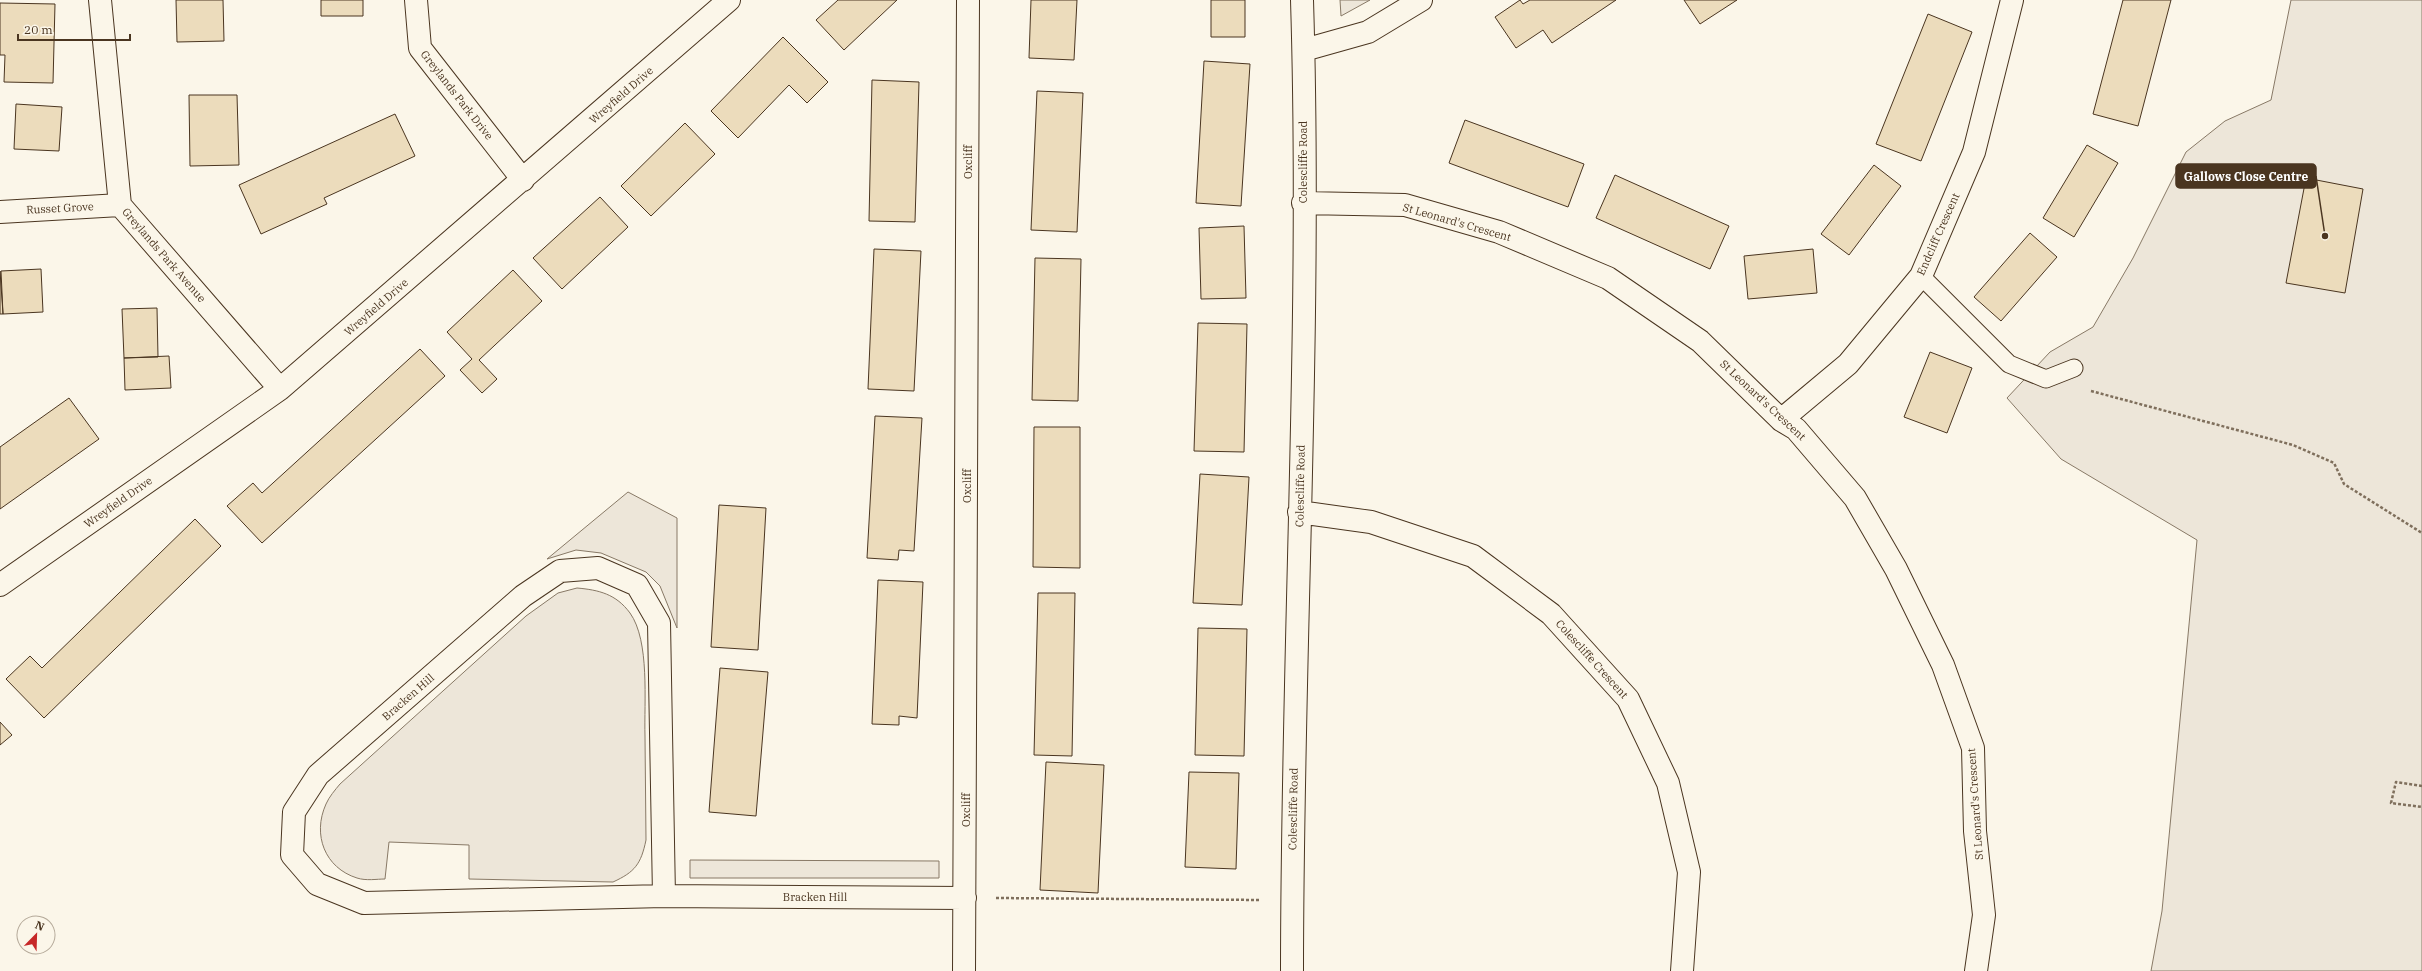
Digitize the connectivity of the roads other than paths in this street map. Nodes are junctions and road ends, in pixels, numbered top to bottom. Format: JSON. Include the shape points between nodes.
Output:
{"nodes":[{"id":1,"x":100,"y":0,"type":"edge"},
{"id":2,"x":416,"y":0,"type":"edge"},
{"id":3,"x":729,"y":0,"type":"edge"},
{"id":4,"x":968,"y":0,"type":"edge"},
{"id":5,"x":1302,"y":0,"type":"edge"},
{"id":6,"x":1421,"y":0,"type":"edge"},
{"id":7,"x":2012,"y":0,"type":"edge"},
{"id":8,"x":1304,"y":50,"type":"junction"},
{"id":9,"x":523,"y":180,"type":"junction"},
{"id":10,"x":1303,"y":203,"type":"junction"},
{"id":11,"x":120,"y":205,"type":"junction"},
{"id":12,"x":0,"y":212,"type":"edge"},
{"id":13,"x":1921,"y":276,"type":"junction"},
{"id":14,"x":2074,"y":368,"type":"dead end"},
{"id":15,"x":280,"y":389,"type":"junction"},
{"id":16,"x":1781,"y":420,"type":"junction"},
{"id":17,"x":1299,"y":512,"type":"junction"},
{"id":18,"x":0,"y":585,"type":"edge"},
{"id":19,"x":664,"y":896,"type":"junction"},
{"id":20,"x":965,"y":898,"type":"junction"},
{"id":21,"x":964,"y":971,"type":"edge"},
{"id":22,"x":1292,"y":971,"type":"edge"},
{"id":23,"x":1682,"y":971,"type":"edge"},
{"id":24,"x":1976,"y":971,"type":"edge"}],
"edges":[{"from":1,"to":11,"type":"street","name":"Greylands Park Avenue"},
{"from":2,"to":9,"type":"street","name":"Greylands Park Drive","via":[[420,48]]},
{"from":3,"to":9,"type":"street","name":"Wreyfield Drive"},
{"from":4,"to":20,"type":"street","name":"Oxcliff"},
{"from":5,"to":8,"type":"street","name":"Colescliffe Road"},
{"from":6,"to":8,"type":"street","via":[[1368,32]]},
{"from":7,"to":13,"type":"street","name":"Endcliff Crescent","via":[[1974,152]]},
{"from":8,"to":10,"type":"street","name":"Colescliffe Road"},
{"from":9,"to":15,"type":"street","name":"Wreyfield Drive"},
{"from":10,"to":16,"type":"street","name":"St Leonard's Crescent","via":[[1405,205],[1499,232],[1608,278],[1700,341]]},
{"from":10,"to":17,"type":"street","name":"Colescliffe Road"},
{"from":11,"to":12,"type":"street","name":"Russet Grove"},
{"from":11,"to":15,"type":"street","name":"Greylands Park Avenue"},
{"from":13,"to":14,"type":"lane","via":[[2009,364],[2046,378]]},
{"from":13,"to":16,"type":"street","name":"Endcliff Crescent","via":[[1848,364]]},
{"from":15,"to":18,"type":"street","name":"Wreyfield Drive"},
{"from":16,"to":24,"type":"street","name":"St Leonard's Crescent","via":[[1796,429],[1855,498],[1896,569],[1944,665],[1973,748],[1975,831],[1984,915]]},
{"from":17,"to":22,"type":"street","name":"Colescliffe Road"},
{"from":17,"to":23,"type":"street","name":"Colescliffe Crescent","via":[[1371,522],[1473,556],[1551,614],[1628,699],[1668,783],[1689,872]]},
{"from":19,"to":19,"type":"street","name":"Bracken Hill","via":[[364,903],[317,884],[292,855],[294,812],[318,775],[523,596],[560,571],[598,568],[637,585],[660,623]]},
{"from":19,"to":20,"type":"street","name":"Bracken Hill"},
{"from":20,"to":21,"type":"street","name":"Oxcliff"}]}
